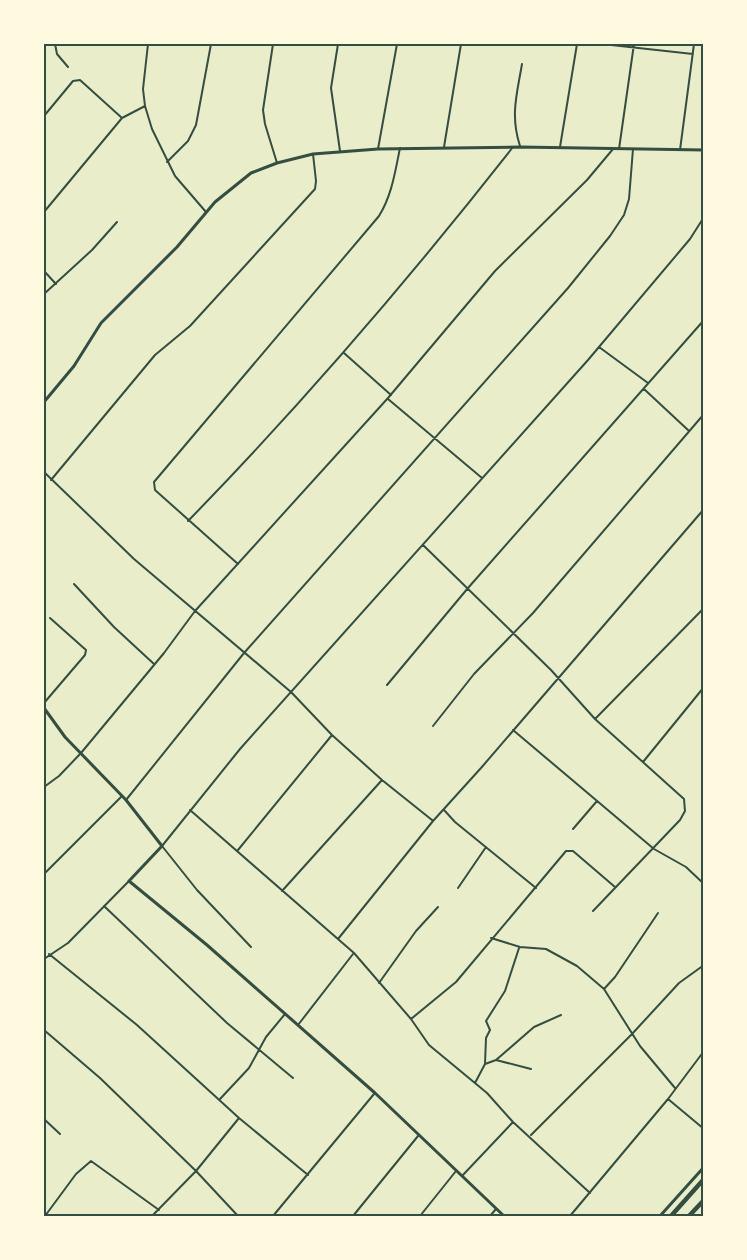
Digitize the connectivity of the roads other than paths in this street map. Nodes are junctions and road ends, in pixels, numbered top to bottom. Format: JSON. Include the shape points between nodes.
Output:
{"nodes":[{"id":1,"x":55,"y":44,"type":"edge"},
{"id":2,"x":148,"y":44,"type":"edge"},
{"id":3,"x":211,"y":44,"type":"edge"},
{"id":4,"x":273,"y":44,"type":"edge"},
{"id":5,"x":338,"y":44,"type":"edge"},
{"id":6,"x":397,"y":44,"type":"edge"},
{"id":7,"x":461,"y":44,"type":"edge"},
{"id":8,"x":577,"y":44,"type":"edge"},
{"id":9,"x":602,"y":44,"type":"edge"},
{"id":10,"x":694,"y":44,"type":"edge"},
{"id":11,"x":633,"y":46,"type":"edge"},
{"id":12,"x":693,"y":54,"type":"junction"},
{"id":13,"x":522,"y":63,"type":"dead end"},
{"id":14,"x":68,"y":67,"type":"dead end"},
{"id":15,"x":145,"y":106,"type":"junction"},
{"id":16,"x":44,"y":116,"type":"edge"},
{"id":17,"x":122,"y":118,"type":"junction"},
{"id":18,"x":444,"y":147,"type":"junction"},
{"id":19,"x":513,"y":147,"type":"junction"},
{"id":20,"x":520,"y":147,"type":"junction"},
{"id":21,"x":400,"y":148,"type":"junction"},
{"id":22,"x":560,"y":148,"type":"junction"},
{"id":23,"x":378,"y":149,"type":"junction"},
{"id":24,"x":613,"y":149,"type":"junction"},
{"id":25,"x":621,"y":149,"type":"junction"},
{"id":26,"x":633,"y":149,"type":"junction"},
{"id":27,"x":680,"y":150,"type":"junction"},
{"id":28,"x":704,"y":150,"type":"edge"},
{"id":29,"x":340,"y":151,"type":"junction"},
{"id":30,"x":313,"y":154,"type":"junction"},
{"id":31,"x":167,"y":162,"type":"junction"},
{"id":32,"x":277,"y":162,"type":"junction"},
{"id":33,"x":44,"y":212,"type":"edge"},
{"id":34,"x":206,"y":212,"type":"junction"},
{"id":35,"x":704,"y":217,"type":"edge"},
{"id":36,"x":117,"y":222,"type":"dead end"},
{"id":37,"x":44,"y":271,"type":"edge"},
{"id":38,"x":56,"y":284,"type":"junction"},
{"id":39,"x":44,"y":294,"type":"edge"},
{"id":40,"x":704,"y":320,"type":"edge"},
{"id":41,"x":599,"y":347,"type":"junction"},
{"id":42,"x":344,"y":353,"type":"junction"},
{"id":43,"x":649,"y":384,"type":"junction"},
{"id":44,"x":644,"y":389,"type":"junction"},
{"id":45,"x":391,"y":395,"type":"junction"},
{"id":46,"x":388,"y":398,"type":"junction"},
{"id":47,"x":44,"y":402,"type":"edge"},
{"id":48,"x":704,"y":414,"type":"edge"},
{"id":49,"x":689,"y":431,"type":"junction"},
{"id":50,"x":434,"y":436,"type":"junction"},
{"id":51,"x":44,"y":472,"type":"edge"},
{"id":52,"x":482,"y":478,"type":"junction"},
{"id":53,"x":51,"y":480,"type":"junction"},
{"id":54,"x":704,"y":509,"type":"edge"},
{"id":55,"x":188,"y":521,"type":"junction"},
{"id":56,"x":423,"y":545,"type":"junction"},
{"id":57,"x":239,"y":564,"type":"junction"},
{"id":58,"x":74,"y":584,"type":"dead end"},
{"id":59,"x":468,"y":588,"type":"junction"},
{"id":60,"x":704,"y":608,"type":"edge"},
{"id":61,"x":195,"y":611,"type":"junction"},
{"id":62,"x":50,"y":618,"type":"dead end"},
{"id":63,"x":513,"y":632,"type":"junction"},
{"id":64,"x":244,"y":653,"type":"junction"},
{"id":65,"x":154,"y":664,"type":"junction"},
{"id":66,"x":557,"y":678,"type":"junction"},
{"id":67,"x":387,"y":685,"type":"dead end"},
{"id":68,"x":704,"y":687,"type":"edge"},
{"id":69,"x":291,"y":692,"type":"junction"},
{"id":70,"x":44,"y":703,"type":"edge"},
{"id":71,"x":44,"y":708,"type":"edge"},
{"id":72,"x":48,"y":713,"type":"junction"},
{"id":73,"x":44,"y":717,"type":"edge"},
{"id":74,"x":596,"y":719,"type":"junction"},
{"id":75,"x":433,"y":726,"type":"dead end"},
{"id":76,"x":513,"y":730,"type":"junction"},
{"id":77,"x":332,"y":735,"type":"junction"},
{"id":78,"x":81,"y":753,"type":"junction"},
{"id":79,"x":643,"y":762,"type":"junction"},
{"id":80,"x":382,"y":780,"type":"junction"},
{"id":81,"x":44,"y":787,"type":"edge"},
{"id":82,"x":122,"y":796,"type":"junction"},
{"id":83,"x":126,"y":800,"type":"junction"},
{"id":84,"x":597,"y":801,"type":"junction"},
{"id":85,"x":190,"y":810,"type":"junction"},
{"id":86,"x":444,"y":810,"type":"junction"},
{"id":87,"x":433,"y":821,"type":"junction"},
{"id":88,"x":573,"y":829,"type":"dead end"},
{"id":89,"x":162,"y":846,"type":"junction"},
{"id":90,"x":486,"y":847,"type":"junction"},
{"id":91,"x":654,"y":849,"type":"junction"},
{"id":92,"x":238,"y":850,"type":"junction"},
{"id":93,"x":44,"y":874,"type":"edge"},
{"id":94,"x":129,"y":881,"type":"junction"},
{"id":95,"x":704,"y":884,"type":"edge"},
{"id":96,"x":458,"y":888,"type":"dead end"},
{"id":97,"x":536,"y":888,"type":"junction"},
{"id":98,"x":616,"y":888,"type":"junction"},
{"id":99,"x":282,"y":891,"type":"junction"},
{"id":100,"x":104,"y":906,"type":"junction"},
{"id":101,"x":438,"y":907,"type":"dead end"},
{"id":102,"x":593,"y":911,"type":"dead end"},
{"id":103,"x":658,"y":914,"type":"dead end"},
{"id":104,"x":491,"y":938,"type":"junction"},
{"id":105,"x":338,"y":939,"type":"junction"},
{"id":106,"x":251,"y":947,"type":"dead end"},
{"id":107,"x":520,"y":947,"type":"junction"},
{"id":108,"x":354,"y":953,"type":"junction"},
{"id":109,"x":49,"y":954,"type":"junction"},
{"id":110,"x":44,"y":959,"type":"edge"},
{"id":111,"x":704,"y":965,"type":"edge"},
{"id":112,"x":379,"y":983,"type":"junction"},
{"id":113,"x":604,"y":989,"type":"junction"},
{"id":114,"x":285,"y":1014,"type":"junction"},
{"id":115,"x":561,"y":1015,"type":"dead end"},
{"id":116,"x":411,"y":1019,"type":"junction"},
{"id":117,"x":298,"y":1025,"type":"junction"},
{"id":118,"x":44,"y":1030,"type":"edge"},
{"id":119,"x":632,"y":1034,"type":"junction"},
{"id":120,"x":260,"y":1049,"type":"junction"},
{"id":121,"x":704,"y":1051,"type":"edge"},
{"id":122,"x":496,"y":1060,"type":"junction"},
{"id":123,"x":485,"y":1064,"type":"junction"},
{"id":124,"x":531,"y":1069,"type":"dead end"},
{"id":125,"x":293,"y":1078,"type":"dead end"},
{"id":126,"x":475,"y":1083,"type":"junction"},
{"id":127,"x":675,"y":1088,"type":"junction"},
{"id":128,"x":375,"y":1093,"type":"junction"},
{"id":129,"x":220,"y":1099,"type":"junction"},
{"id":130,"x":668,"y":1099,"type":"junction"},
{"id":131,"x":239,"y":1118,"type":"junction"},
{"id":132,"x":44,"y":1119,"type":"edge"},
{"id":133,"x":513,"y":1122,"type":"junction"},
{"id":134,"x":704,"y":1129,"type":"edge"},
{"id":135,"x":60,"y":1134,"type":"dead end"},
{"id":136,"x":418,"y":1136,"type":"junction"},
{"id":137,"x":530,"y":1136,"type":"junction"},
{"id":138,"x":704,"y":1167,"type":"edge"},
{"id":139,"x":196,"y":1171,"type":"junction"},
{"id":140,"x":456,"y":1171,"type":"junction"},
{"id":141,"x":308,"y":1175,"type":"junction"},
{"id":142,"x":462,"y":1176,"type":"junction"},
{"id":143,"x":704,"y":1179,"type":"edge"},
{"id":144,"x":590,"y":1193,"type":"junction"},
{"id":145,"x":704,"y":1200,"type":"edge"},
{"id":146,"x":159,"y":1209,"type":"junction"},
{"id":147,"x":496,"y":1209,"type":"junction"},
{"id":148,"x":49,"y":1214,"type":"junction"},
{"id":149,"x":45,"y":1216,"type":"edge"},
{"id":150,"x":53,"y":1216,"type":"edge"},
{"id":151,"x":152,"y":1216,"type":"edge"},
{"id":152,"x":237,"y":1216,"type":"edge"},
{"id":153,"x":273,"y":1216,"type":"edge"},
{"id":154,"x":353,"y":1216,"type":"edge"},
{"id":155,"x":420,"y":1216,"type":"edge"},
{"id":156,"x":490,"y":1216,"type":"edge"},
{"id":157,"x":504,"y":1216,"type":"edge"},
{"id":158,"x":570,"y":1216,"type":"edge"},
{"id":159,"x":660,"y":1216,"type":"edge"},
{"id":160,"x":671,"y":1216,"type":"edge"},
{"id":161,"x":689,"y":1216,"type":"edge"}],
"edges":[{"from":1,"to":14,"type":"street","via":[[57,54]]},
{"from":2,"to":15,"type":"street"},
{"from":3,"to":31,"type":"street","via":[[193,132]]},
{"from":4,"to":32,"type":"street","via":[[263,110]]},
{"from":5,"to":29,"type":"street","via":[[331,88]]},
{"from":6,"to":23,"type":"street"},
{"from":7,"to":18,"type":"street"},
{"from":8,"to":22,"type":"street"},
{"from":9,"to":11,"type":"street"},
{"from":10,"to":12,"type":"street"},
{"from":11,"to":12,"type":"street"},
{"from":11,"to":25,"type":"street"},
{"from":12,"to":27,"type":"street"},
{"from":13,"to":20,"type":"street","via":[[514,113]]},
{"from":15,"to":17,"type":"street"},
{"from":15,"to":31,"type":"street"},
{"from":16,"to":17,"type":"street","via":[[73,81],[80,80]]},
{"from":17,"to":33,"type":"street"},
{"from":18,"to":19,"type":"street"},
{"from":18,"to":21,"type":"street"},
{"from":19,"to":20,"type":"street"},
{"from":19,"to":42,"type":"street"},
{"from":20,"to":22,"type":"street"},
{"from":21,"to":23,"type":"street"},
{"from":21,"to":55,"type":"street","via":[[393,186],[379,216],[156,479],[155,490]]},
{"from":22,"to":24,"type":"street"},
{"from":23,"to":29,"type":"street"},
{"from":24,"to":25,"type":"street"},
{"from":24,"to":45,"type":"street","via":[[495,272]]},
{"from":25,"to":26,"type":"street"},
{"from":26,"to":27,"type":"street"},
{"from":26,"to":50,"type":"street","via":[[628,206],[615,229],[568,288]]},
{"from":27,"to":28,"type":"street"},
{"from":29,"to":30,"type":"street"},
{"from":30,"to":32,"type":"street"},
{"from":30,"to":53,"type":"street","via":[[316,186],[309,196],[190,326],[155,355]]},
{"from":31,"to":34,"type":"street"},
{"from":32,"to":34,"type":"street","via":[[242,179]]},
{"from":34,"to":47,"type":"street","via":[[101,323],[74,366]]},
{"from":35,"to":41,"type":"street"},
{"from":36,"to":38,"type":"street"},
{"from":37,"to":38,"type":"street"},
{"from":38,"to":39,"type":"street"},
{"from":40,"to":43,"type":"street"},
{"from":41,"to":43,"type":"street"},
{"from":41,"to":52,"type":"street"},
{"from":42,"to":45,"type":"street"},
{"from":42,"to":55,"type":"street"},
{"from":43,"to":44,"type":"street"},
{"from":44,"to":49,"type":"street"},
{"from":44,"to":59,"type":"street"},
{"from":45,"to":46,"type":"street"},
{"from":46,"to":50,"type":"street"},
{"from":46,"to":57,"type":"street"},
{"from":48,"to":49,"type":"street"},
{"from":49,"to":63,"type":"street","via":[[533,614]]},
{"from":50,"to":52,"type":"street"},
{"from":50,"to":64,"type":"street"},
{"from":51,"to":53,"type":"street"},
{"from":52,"to":56,"type":"street"},
{"from":53,"to":61,"type":"street"},
{"from":54,"to":66,"type":"street"},
{"from":55,"to":57,"type":"street"},
{"from":56,"to":59,"type":"street"},
{"from":56,"to":69,"type":"street"},
{"from":57,"to":61,"type":"street"},
{"from":58,"to":65,"type":"street"},
{"from":59,"to":63,"type":"street"},
{"from":59,"to":67,"type":"street"},
{"from":60,"to":74,"type":"street"},
{"from":61,"to":64,"type":"street"},
{"from":61,"to":65,"type":"street"},
{"from":62,"to":70,"type":"street","via":[[86,650]]},
{"from":63,"to":66,"type":"street"},
{"from":63,"to":75,"type":"street"},
{"from":64,"to":69,"type":"street"},
{"from":64,"to":83,"type":"street"},
{"from":65,"to":78,"type":"street"},
{"from":66,"to":74,"type":"street"},
{"from":66,"to":76,"type":"street"},
{"from":68,"to":79,"type":"street"},
{"from":69,"to":77,"type":"street"},
{"from":69,"to":85,"type":"street"},
{"from":71,"to":72,"type":"street"},
{"from":72,"to":73,"type":"street"},
{"from":72,"to":78,"type":"street"},
{"from":74,"to":79,"type":"street"},
{"from":76,"to":84,"type":"street"},
{"from":76,"to":86,"type":"street"},
{"from":77,"to":80,"type":"street"},
{"from":77,"to":92,"type":"street"},
{"from":78,"to":81,"type":"street"},
{"from":78,"to":82,"type":"street"},
{"from":79,"to":91,"type":"street","via":[[685,802],[680,820]]},
{"from":80,"to":87,"type":"street"},
{"from":80,"to":99,"type":"street"},
{"from":82,"to":83,"type":"street"},
{"from":82,"to":93,"type":"street"},
{"from":83,"to":89,"type":"street"},
{"from":84,"to":88,"type":"street"},
{"from":84,"to":91,"type":"street"},
{"from":85,"to":89,"type":"street"},
{"from":85,"to":92,"type":"street"},
{"from":86,"to":87,"type":"street"},
{"from":86,"to":90,"type":"street"},
{"from":87,"to":105,"type":"street"},
{"from":89,"to":94,"type":"street"},
{"from":89,"to":106,"type":"street"},
{"from":90,"to":96,"type":"street"},
{"from":90,"to":97,"type":"street"},
{"from":91,"to":95,"type":"street","via":[[686,867]]},
{"from":91,"to":98,"type":"street"},
{"from":92,"to":99,"type":"street"},
{"from":94,"to":100,"type":"street"},
{"from":94,"to":114,"type":"street"},
{"from":97,"to":98,"type":"street","via":[[566,851],[573,851]]},
{"from":97,"to":104,"type":"street"},
{"from":98,"to":102,"type":"street"},
{"from":99,"to":105,"type":"street"},
{"from":100,"to":109,"type":"street","via":[[68,943]]},
{"from":100,"to":120,"type":"street","via":[[227,1023]]},
{"from":101,"to":112,"type":"street"},
{"from":103,"to":113,"type":"street"},
{"from":104,"to":107,"type":"street"},
{"from":104,"to":116,"type":"street","via":[[456,982]]},
{"from":105,"to":108,"type":"street"},
{"from":107,"to":113,"type":"street","via":[[546,949],[563,957]]},
{"from":107,"to":123,"type":"street","via":[[506,992],[486,1021],[490,1031]]},
{"from":108,"to":112,"type":"street"},
{"from":108,"to":117,"type":"street"},
{"from":109,"to":110,"type":"street"},
{"from":109,"to":129,"type":"street"},
{"from":111,"to":119,"type":"street","via":[[679,983]]},
{"from":112,"to":116,"type":"street"},
{"from":113,"to":119,"type":"street"},
{"from":114,"to":117,"type":"street"},
{"from":114,"to":120,"type":"street"},
{"from":115,"to":122,"type":"street","via":[[530,1029]]},
{"from":116,"to":126,"type":"street","via":[[429,1045]]},
{"from":117,"to":128,"type":"street"},
{"from":118,"to":139,"type":"street"},
{"from":119,"to":127,"type":"street"},
{"from":119,"to":137,"type":"street"},
{"from":120,"to":125,"type":"street"},
{"from":120,"to":129,"type":"street","via":[[249,1068]]},
{"from":121,"to":127,"type":"street"},
{"from":122,"to":123,"type":"street"},
{"from":122,"to":124,"type":"street"},
{"from":123,"to":126,"type":"street"},
{"from":126,"to":133,"type":"street"},
{"from":127,"to":130,"type":"street"},
{"from":128,"to":136,"type":"street"},
{"from":128,"to":141,"type":"street"},
{"from":129,"to":131,"type":"street"},
{"from":130,"to":134,"type":"street"},
{"from":130,"to":144,"type":"street"},
{"from":131,"to":139,"type":"street"},
{"from":131,"to":141,"type":"street"},
{"from":132,"to":135,"type":"street"},
{"from":133,"to":137,"type":"street"},
{"from":133,"to":142,"type":"street"},
{"from":136,"to":140,"type":"street"},
{"from":136,"to":154,"type":"street"},
{"from":137,"to":144,"type":"street"},
{"from":138,"to":159,"type":"street"},
{"from":139,"to":146,"type":"street"},
{"from":139,"to":152,"type":"street"},
{"from":140,"to":142,"type":"street"},
{"from":140,"to":155,"type":"street"},
{"from":141,"to":153,"type":"street"},
{"from":142,"to":147,"type":"street"},
{"from":143,"to":160,"type":"highway"},
{"from":144,"to":158,"type":"street"},
{"from":145,"to":161,"type":"highway"},
{"from":146,"to":148,"type":"street","via":[[91,1161],[76,1174]]},
{"from":146,"to":151,"type":"street"},
{"from":147,"to":156,"type":"street"},
{"from":147,"to":157,"type":"street"},
{"from":148,"to":149,"type":"street"},
{"from":148,"to":150,"type":"street"}]}
